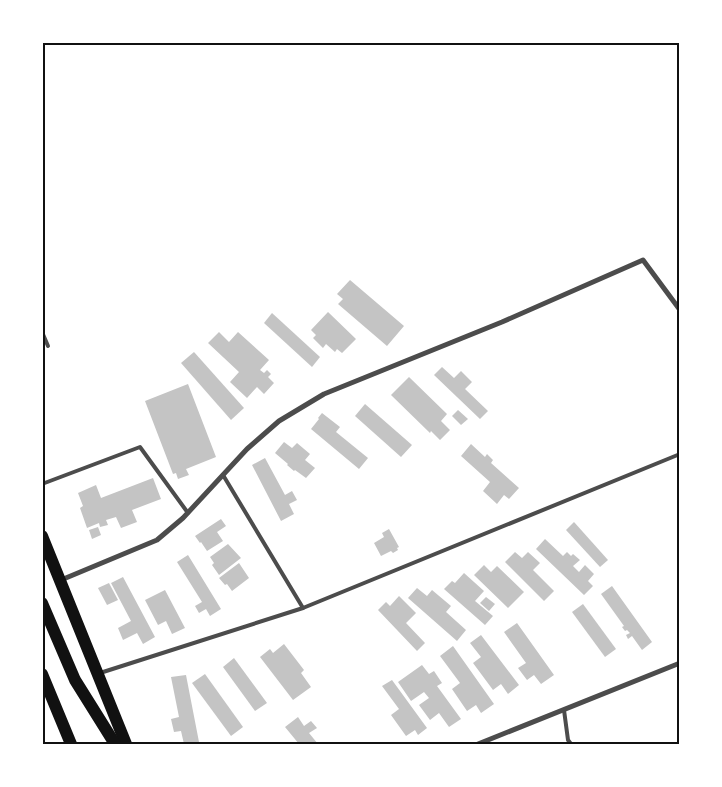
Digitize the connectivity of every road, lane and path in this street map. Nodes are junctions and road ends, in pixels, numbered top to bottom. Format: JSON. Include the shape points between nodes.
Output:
{"nodes":[{"id":1,"x":680,"y":310,"type":"edge"},
{"id":2,"x":42,"y":332,"type":"edge"},
{"id":3,"x":48,"y":346,"type":"dead end"},
{"id":4,"x":680,"y":454,"type":"edge"},
{"id":5,"x":223,"y":475,"type":"junction"},
{"id":6,"x":42,"y":484,"type":"edge"},
{"id":7,"x":188,"y":512,"type":"junction"},
{"id":8,"x":42,"y":536,"type":"edge"},
{"id":9,"x":60,"y":580,"type":"junction"},
{"id":10,"x":42,"y":603,"type":"edge"},
{"id":11,"x":303,"y":608,"type":"junction"},
{"id":12,"x":680,"y":663,"type":"edge"},
{"id":13,"x":42,"y":674,"type":"edge"},
{"id":14,"x":98,"y":674,"type":"junction"},
{"id":15,"x":564,"y":710,"type":"junction"},
{"id":16,"x":71,"y":744,"type":"edge"},
{"id":17,"x":114,"y":744,"type":"edge"},
{"id":18,"x":126,"y":744,"type":"edge"},
{"id":19,"x":478,"y":744,"type":"edge"},
{"id":20,"x":571,"y":744,"type":"edge"}],
"edges":[{"from":1,"to":5,"type":"street","via":[[643,260],[502,322],[324,394],[279,421],[247,448]]},
{"from":2,"to":3,"type":"lane"},
{"from":4,"to":11,"type":"lane"},
{"from":5,"to":7,"type":"street"},
{"from":5,"to":11,"type":"lane"},
{"from":6,"to":7,"type":"lane","via":[[140,447]]},
{"from":7,"to":9,"type":"street","via":[[157,540]]},
{"from":8,"to":9,"type":"main road"},
{"from":9,"to":14,"type":"main road"},
{"from":10,"to":17,"type":"main road","via":[[75,680]]},
{"from":11,"to":14,"type":"lane"},
{"from":12,"to":15,"type":"street"},
{"from":13,"to":16,"type":"main road"},
{"from":14,"to":18,"type":"main road"},
{"from":15,"to":19,"type":"street"},
{"from":15,"to":20,"type":"lane"}]}
